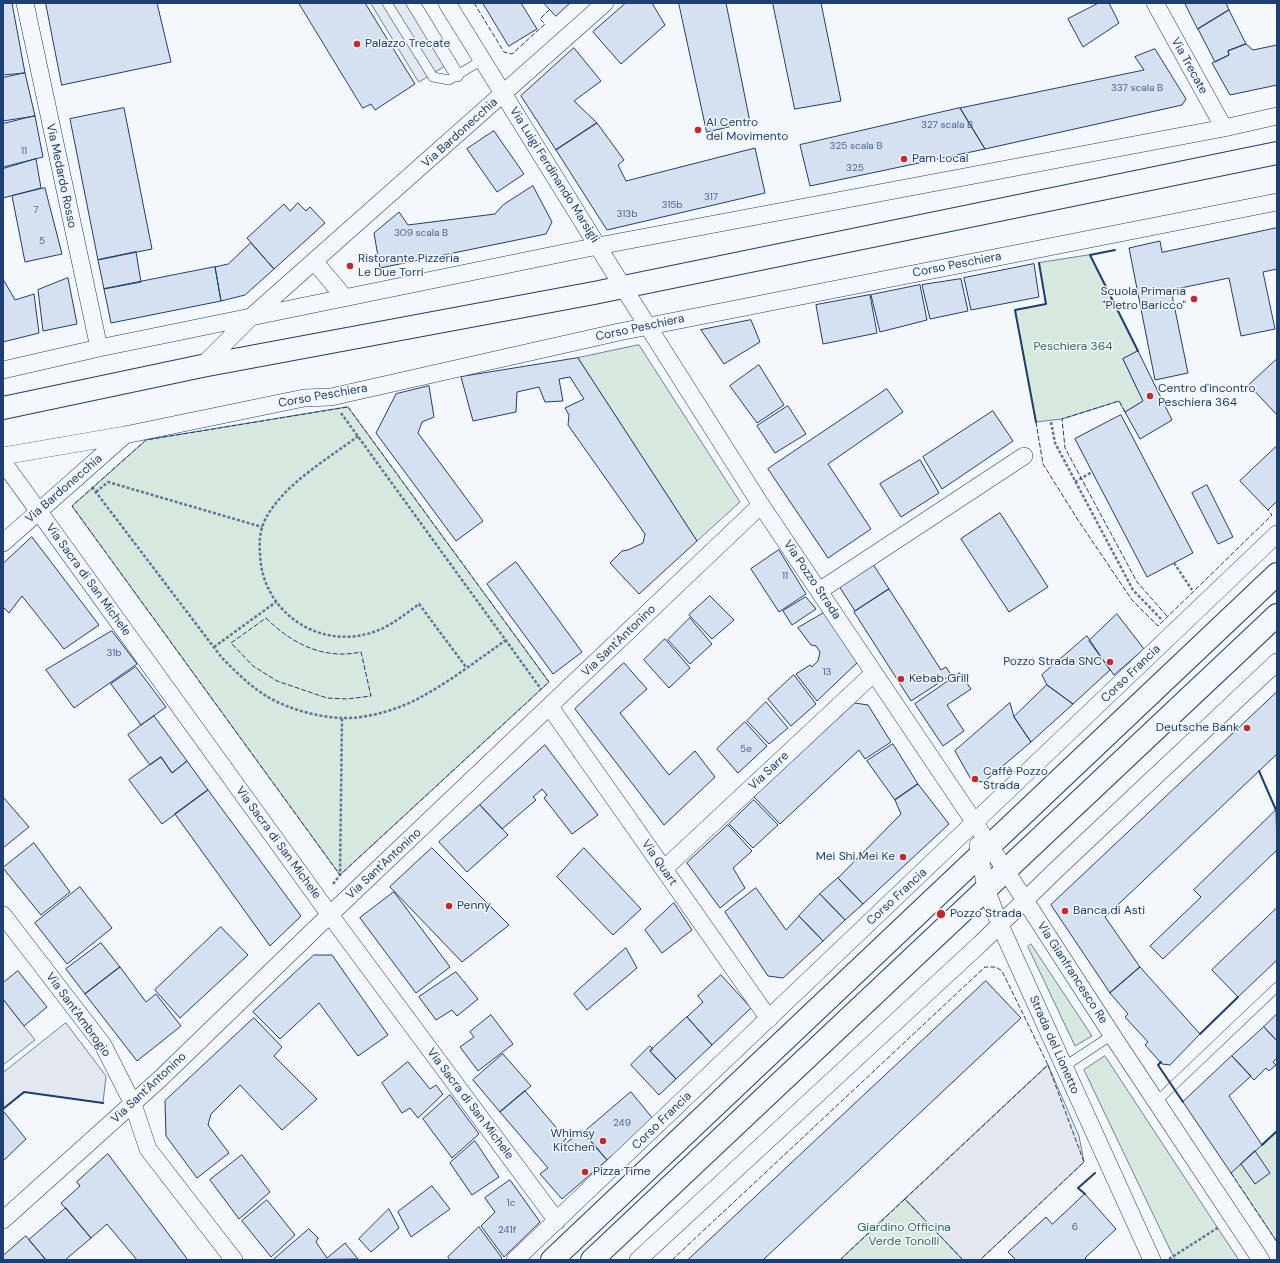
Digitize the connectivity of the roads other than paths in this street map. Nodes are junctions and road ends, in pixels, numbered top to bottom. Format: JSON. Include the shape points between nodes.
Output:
{"nodes":[{"id":1,"x":25,"y":3,"type":"edge"},
{"id":2,"x":387,"y":3,"type":"edge"},
{"id":3,"x":413,"y":3,"type":"edge"},
{"id":4,"x":447,"y":3,"type":"edge"},
{"id":5,"x":605,"y":3,"type":"edge"},
{"id":6,"x":1155,"y":3,"type":"edge"},
{"id":7,"x":482,"y":60,"type":"junction"},
{"id":8,"x":457,"y":75,"type":"junction"},
{"id":9,"x":503,"y":94,"type":"junction"},
{"id":10,"x":1277,"y":116,"type":"edge"},
{"id":11,"x":1224,"y":128,"type":"junction"},
{"id":12,"x":1277,"y":153,"type":"edge"},
{"id":13,"x":1277,"y":202,"type":"edge"},
{"id":14,"x":598,"y":246,"type":"junction"},
{"id":15,"x":314,"y":261,"type":"junction"},
{"id":16,"x":623,"y":287,"type":"junction"},
{"id":17,"x":345,"y":298,"type":"junction"},
{"id":18,"x":251,"y":317,"type":"junction"},
{"id":19,"x":648,"y":326,"type":"junction"},
{"id":20,"x":99,"y":348,"type":"junction"},
{"id":21,"x":202,"y":366,"type":"junction"},
{"id":22,"x":3,"y":370,"type":"edge"},
{"id":23,"x":3,"y":408,"type":"edge"},
{"id":24,"x":125,"y":435,"type":"junction"},
{"id":25,"x":3,"y":456,"type":"edge"},
{"id":26,"x":1024,"y":456,"type":"dead end"},
{"id":27,"x":3,"y":462,"type":"edge"},
{"id":28,"x":761,"y":505,"type":"junction"},
{"id":29,"x":38,"y":511,"type":"junction"},
{"id":30,"x":1277,"y":534,"type":"edge"},
{"id":31,"x":3,"y":543,"type":"edge"},
{"id":32,"x":1277,"y":574,"type":"edge"},
{"id":33,"x":819,"y":591,"type":"junction"},
{"id":34,"x":1277,"y":615,"type":"edge"},
{"id":35,"x":1277,"y":662,"type":"edge"},
{"id":36,"x":874,"y":673,"type":"junction"},
{"id":37,"x":550,"y":707,"type":"junction"},
{"id":38,"x":975,"y":823,"type":"junction"},
{"id":39,"x":985,"y":851,"type":"junction"},
{"id":40,"x":664,"y":869,"type":"junction"},
{"id":41,"x":1006,"y":870,"type":"junction"},
{"id":42,"x":986,"y":889,"type":"junction"},
{"id":43,"x":1024,"y":900,"type":"junction"},
{"id":44,"x":3,"y":915,"type":"edge"},
{"id":45,"x":330,"y":915,"type":"junction"},
{"id":46,"x":1000,"y":925,"type":"junction"},
{"id":47,"x":1277,"y":987,"type":"edge"},
{"id":48,"x":769,"y":1019,"type":"junction"},
{"id":49,"x":1112,"y":1035,"type":"junction"},
{"id":50,"x":1065,"y":1066,"type":"junction"},
{"id":51,"x":1156,"y":1102,"type":"junction"},
{"id":52,"x":133,"y":1104,"type":"junction"},
{"id":53,"x":3,"y":1220,"type":"edge"},
{"id":54,"x":556,"y":1221,"type":"junction"},
{"id":55,"x":234,"y":1260,"type":"edge"},
{"id":56,"x":515,"y":1260,"type":"edge"},
{"id":57,"x":552,"y":1260,"type":"edge"},
{"id":58,"x":592,"y":1260,"type":"edge"},
{"id":59,"x":638,"y":1260,"type":"edge"},
{"id":60,"x":1152,"y":1260,"type":"edge"},
{"id":61,"x":1261,"y":1260,"type":"edge"}],
"edges":[{"from":1,"to":20,"type":"street","name":"Via Medardo Rosso"},
{"from":2,"to":8,"type":"lane","via":[[433,77],[449,80]]},
{"from":3,"to":8,"type":"street"},
{"from":4,"to":7,"type":"street","name":"Via Luigi Ferdinando Marsigli"},
{"from":5,"to":9,"type":"street","name":"Via Bardonecchia"},
{"from":6,"to":11,"type":"street","name":"Via Trecate"},
{"from":7,"to":8,"type":"lane"},
{"from":7,"to":9,"type":"street","name":"Via Luigi Ferdinando Marsigli"},
{"from":9,"to":14,"type":"street","name":"Via Luigi Ferdinando Marsigli"},
{"from":9,"to":15,"type":"street","name":"Via Bardonecchia"},
{"from":10,"to":11,"type":"street"},
{"from":11,"to":14,"type":"street"},
{"from":12,"to":16,"type":"main road"},
{"from":13,"to":19,"type":"street","name":"Corso Peschiera"},
{"from":14,"to":16,"type":"street","name":"Via Luigi Ferdinando Marsigli"},
{"from":14,"to":17,"type":"street"},
{"from":15,"to":17,"type":"street"},
{"from":15,"to":18,"type":"street","name":"Via Bardonecchia"},
{"from":16,"to":19,"type":"street","name":"Via Pozzo Strada"},
{"from":16,"to":21,"type":"main road"},
{"from":17,"to":18,"type":"street"},
{"from":18,"to":20,"type":"street"},
{"from":18,"to":21,"type":"street","name":"Via Bardonecchia"},
{"from":19,"to":24,"type":"street","name":"Corso Peschiera","via":[[331,397],[304,398]]},
{"from":19,"to":28,"type":"street","name":"Via Pozzo Strada"},
{"from":20,"to":22,"type":"street"},
{"from":21,"to":23,"type":"main road"},
{"from":24,"to":25,"type":"street","name":"Corso Peschiera"},
{"from":24,"to":29,"type":"street","name":"Via Bardonecchia"},
{"from":26,"to":33,"type":"street"},
{"from":27,"to":29,"type":"street","name":"Via Sacra di San Michele"},
{"from":28,"to":33,"type":"street","name":"Via Pozzo Strada"},
{"from":28,"to":37,"type":"street","name":"Via Sant'Antonino"},
{"from":29,"to":31,"type":"street","name":"Via Bardonecchia"},
{"from":29,"to":45,"type":"street","name":"Via Sacra di San Michele"},
{"from":30,"to":38,"type":"street","name":"Corso Francia"},
{"from":32,"to":39,"type":"main road","name":"Corso Francia"},
{"from":33,"to":36,"type":"street","name":"Via Pozzo Strada"},
{"from":34,"to":41,"type":"main road"},
{"from":35,"to":43,"type":"street"},
{"from":36,"to":38,"type":"street","name":"Via Pozzo Strada"},
{"from":36,"to":40,"type":"street","name":"Via Sarre"},
{"from":37,"to":40,"type":"street","name":"Via Quart"},
{"from":37,"to":45,"type":"street","name":"Via Sant'Antonino"},
{"from":38,"to":39,"type":"street","name":"Via Pozzo Strada"},
{"from":38,"to":48,"type":"street","name":"Corso Francia"},
{"from":39,"to":41,"type":"street","name":"Via Pozzo Strada"},
{"from":39,"to":42,"type":"street","name":"Strada del Lionetto"},
{"from":39,"to":57,"type":"main road","name":"Corso Francia"},
{"from":40,"to":48,"type":"street","name":"Via Quart"},
{"from":41,"to":42,"type":"main road"},
{"from":41,"to":43,"type":"street","name":"Via Gianfrancesco Re"},
{"from":42,"to":46,"type":"street","name":"Strada del Lionetto"},
{"from":42,"to":58,"type":"main road"},
{"from":43,"to":46,"type":"street"},
{"from":43,"to":49,"type":"street","name":"Via Gianfrancesco Re"},
{"from":44,"to":52,"type":"street","name":"Via Sant'Ambrogio","via":[[103,1045]]},
{"from":45,"to":52,"type":"street","name":"Via Sant'Antonino"},
{"from":45,"to":54,"type":"street","name":"Via Sacra di San Michele"},
{"from":46,"to":50,"type":"street","name":"Strada del Lionetto"},
{"from":46,"to":59,"type":"street"},
{"from":47,"to":51,"type":"lane"},
{"from":48,"to":54,"type":"street","name":"Corso Francia"},
{"from":49,"to":50,"type":"lane","name":"Via Gianfrancesco Re"},
{"from":49,"to":51,"type":"street","name":"Via Gianfrancesco Re"},
{"from":50,"to":60,"type":"street","name":"Strada del Lionetto"},
{"from":51,"to":61,"type":"street","name":"Via Gianfrancesco Re"},
{"from":52,"to":53,"type":"street","name":"Via Sant'Antonino"},
{"from":52,"to":55,"type":"street","name":"Via Sant'Ambrogio","via":[[148,1150]]},
{"from":54,"to":56,"type":"street","name":"Corso Francia"}]}
